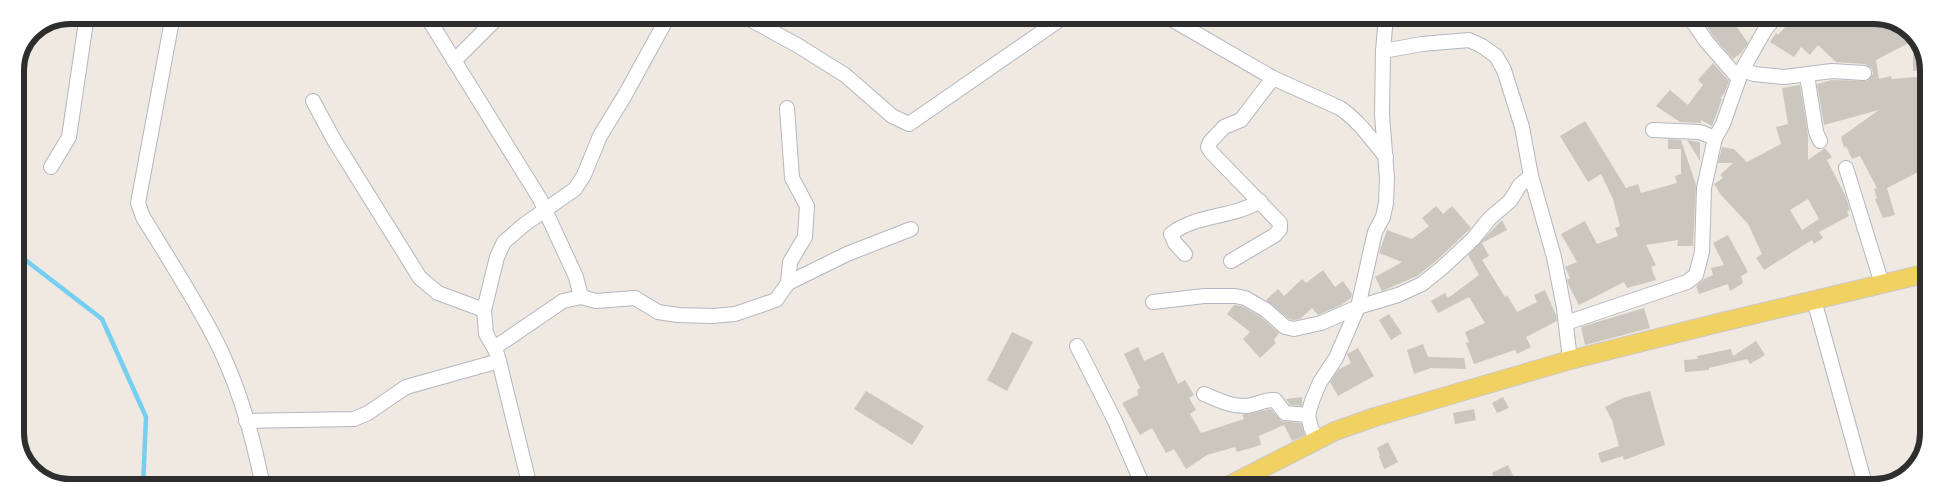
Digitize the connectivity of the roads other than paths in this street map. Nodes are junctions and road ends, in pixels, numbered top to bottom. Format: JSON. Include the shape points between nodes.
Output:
{"nodes":[{"id":1,"x":86,"y":24,"type":"edge"},
{"id":2,"x":171,"y":24,"type":"edge"},
{"id":3,"x":431,"y":24,"type":"edge"},
{"id":4,"x":491,"y":24,"type":"edge"},
{"id":5,"x":664,"y":24,"type":"edge"},
{"id":6,"x":758,"y":24,"type":"edge"},
{"id":7,"x":1053,"y":24,"type":"edge"},
{"id":8,"x":1180,"y":24,"type":"edge"},
{"id":9,"x":1385,"y":24,"type":"edge"},
{"id":10,"x":1695,"y":24,"type":"edge"},
{"id":11,"x":1770,"y":24,"type":"edge"},
{"id":12,"x":1383,"y":51,"type":"junction"},
{"id":13,"x":454,"y":61,"type":"junction"},
{"id":14,"x":1864,"y":73,"type":"dead end"},
{"id":15,"x":1740,"y":74,"type":"junction"},
{"id":16,"x":1807,"y":75,"type":"junction"},
{"id":17,"x":1273,"y":78,"type":"junction"},
{"id":18,"x":313,"y":101,"type":"dead end"},
{"id":19,"x":787,"y":108,"type":"dead end"},
{"id":20,"x":1654,"y":130,"type":"dead end"},
{"id":21,"x":1715,"y":138,"type":"junction"},
{"id":22,"x":1820,"y":141,"type":"dead end"},
{"id":23,"x":1386,"y":157,"type":"junction"},
{"id":24,"x":52,"y":167,"type":"dead end"},
{"id":25,"x":1846,"y":168,"type":"dead end"},
{"id":26,"x":1531,"y":176,"type":"junction"},
{"id":27,"x":1260,"y":200,"type":"junction"},
{"id":28,"x":546,"y":210,"type":"junction"},
{"id":29,"x":911,"y":229,"type":"dead end"},
{"id":30,"x":1185,"y":254,"type":"dead end"},
{"id":31,"x":1231,"y":261,"type":"dead end"},
{"id":32,"x":1920,"y":275,"type":"edge"},
{"id":33,"x":788,"y":283,"type":"junction"},
{"id":34,"x":1882,"y":284,"type":"junction"},
{"id":35,"x":581,"y":297,"type":"junction"},
{"id":36,"x":1814,"y":300,"type":"junction"},
{"id":37,"x":1153,"y":302,"type":"dead end"},
{"id":38,"x":1358,"y":307,"type":"junction"},
{"id":39,"x":484,"y":310,"type":"junction"},
{"id":40,"x":1566,"y":323,"type":"junction"},
{"id":41,"x":1077,"y":346,"type":"dead end"},
{"id":42,"x":494,"y":348,"type":"junction"},
{"id":43,"x":1570,"y":360,"type":"junction"},
{"id":44,"x":499,"y":361,"type":"junction"},
{"id":45,"x":1204,"y":394,"type":"dead end"},
{"id":46,"x":1308,"y":414,"type":"junction"},
{"id":47,"x":246,"y":421,"type":"junction"},
{"id":48,"x":1317,"y":440,"type":"junction"},
{"id":49,"x":261,"y":479,"type":"edge"},
{"id":50,"x":528,"y":479,"type":"edge"},
{"id":51,"x":1140,"y":479,"type":"edge"},
{"id":52,"x":1241,"y":479,"type":"edge"},
{"id":53,"x":1864,"y":479,"type":"edge"}],
"edges":[{"from":1,"to":24,"type":"street","via":[[69,138]]},
{"from":2,"to":47,"type":"street","via":[[138,203],[143,217],[214,336]]},
{"from":3,"to":13,"type":"street"},
{"from":4,"to":13,"type":"street"},
{"from":5,"to":28,"type":"street","via":[[600,136],[584,176],[575,189]]},
{"from":6,"to":7,"type":"street","via":[[845,75],[892,116],[909,124]]},
{"from":8,"to":17,"type":"street"},
{"from":9,"to":12,"type":"street"},
{"from":10,"to":15,"type":"street","via":[[1706,41]]},
{"from":11,"to":15,"type":"street"},
{"from":12,"to":23,"type":"street","via":[[1382,115]]},
{"from":12,"to":26,"type":"street","via":[[1469,40],[1496,56],[1517,111]]},
{"from":13,"to":28,"type":"street"},
{"from":14,"to":16,"type":"street","via":[[1832,71]]},
{"from":15,"to":16,"type":"street"},
{"from":15,"to":21,"type":"street"},
{"from":16,"to":22,"type":"street"},
{"from":17,"to":23,"type":"street","via":[[1347,112]]},
{"from":17,"to":27,"type":"street","via":[[1241,120],[1224,127],[1208,147]]},
{"from":18,"to":39,"type":"street","via":[[420,278],[438,293]]},
{"from":19,"to":33,"type":"street","via":[[792,178],[806,206],[805,237],[790,262]]},
{"from":20,"to":21,"type":"street","via":[[1700,132]]},
{"from":21,"to":40,"type":"street","via":[[1704,188],[1702,252],[1696,275],[1687,282]]},
{"from":23,"to":38,"type":"street","via":[[1386,203],[1375,232]]},
{"from":25,"to":34,"type":"street"},
{"from":26,"to":38,"type":"street","via":[[1473,240],[1422,284],[1398,296]]},
{"from":26,"to":40,"type":"street","via":[[1554,257]]},
{"from":27,"to":30,"type":"street","via":[[1248,208],[1182,226],[1172,234]]},
{"from":27,"to":31,"type":"street","via":[[1280,223],[1280,229]]},
{"from":28,"to":35,"type":"street","via":[[576,277]]},
{"from":28,"to":39,"type":"street","via":[[504,242]]},
{"from":29,"to":33,"type":"street","via":[[847,254]]},
{"from":32,"to":34,"type":"main road"},
{"from":33,"to":35,"type":"street","via":[[776,300],[736,314],[713,316],[658,312],[635,298],[596,301]]},
{"from":34,"to":36,"type":"main road"},
{"from":35,"to":42,"type":"street","via":[[563,301]]},
{"from":36,"to":43,"type":"main road"},
{"from":36,"to":53,"type":"street"},
{"from":37,"to":38,"type":"street","via":[[1204,296],[1240,297],[1266,310],[1284,327],[1294,329],[1321,323]]},
{"from":38,"to":46,"type":"street","via":[[1336,358],[1320,382]]},
{"from":39,"to":42,"type":"street","via":[[486,334]]},
{"from":40,"to":43,"type":"street"},
{"from":41,"to":51,"type":"street"},
{"from":42,"to":44,"type":"street"},
{"from":43,"to":48,"type":"main road","via":[[1375,417]]},
{"from":44,"to":47,"type":"street","via":[[406,387],[354,419]]},
{"from":44,"to":50,"type":"street"},
{"from":45,"to":46,"type":"street","via":[[1226,403],[1247,406],[1275,400],[1285,413]]},
{"from":46,"to":48,"type":"street"},
{"from":47,"to":49,"type":"street"},
{"from":48,"to":52,"type":"main road"}]}
